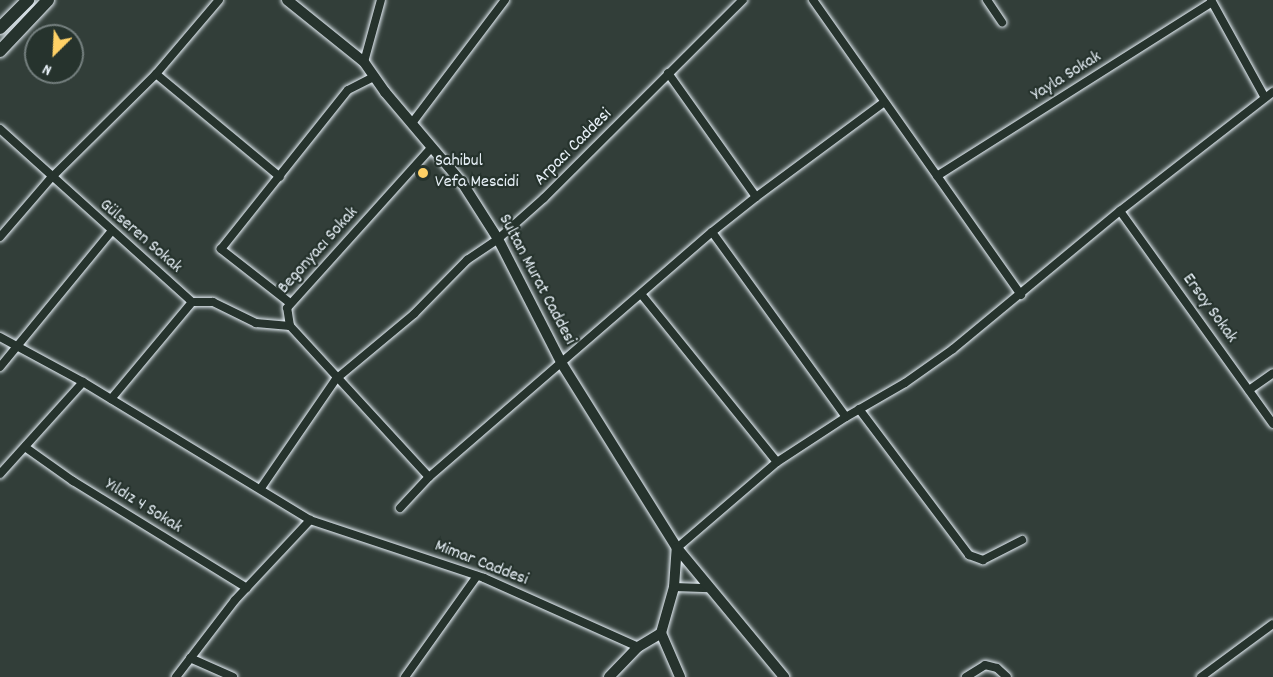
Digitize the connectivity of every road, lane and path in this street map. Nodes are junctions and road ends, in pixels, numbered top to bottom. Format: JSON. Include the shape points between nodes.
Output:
{"nodes":[{"id":1,"x":28,"y":0,"type":"edge"},
{"id":2,"x":48,"y":0,"type":"edge"},
{"id":3,"x":219,"y":0,"type":"edge"},
{"id":4,"x":287,"y":0,"type":"edge"},
{"id":5,"x":381,"y":0,"type":"edge"},
{"id":6,"x":505,"y":0,"type":"edge"},
{"id":7,"x":743,"y":0,"type":"edge"},
{"id":8,"x":813,"y":0,"type":"edge"},
{"id":9,"x":987,"y":0,"type":"edge"},
{"id":10,"x":1212,"y":1,"type":"edge"},
{"id":11,"x":1002,"y":22,"type":"dead end"},
{"id":12,"x":0,"y":28,"type":"edge"},
{"id":13,"x":0,"y":51,"type":"edge"},
{"id":14,"x":363,"y":62,"type":"junction"},
{"id":15,"x":156,"y":74,"type":"junction"},
{"id":16,"x":668,"y":74,"type":"junction"},
{"id":17,"x":374,"y":76,"type":"junction"},
{"id":18,"x":1273,"y":92,"type":"edge"},
{"id":19,"x":1264,"y":96,"type":"junction"},
{"id":20,"x":883,"y":103,"type":"junction"},
{"id":21,"x":412,"y":123,"type":"junction"},
{"id":22,"x":0,"y":129,"type":"edge"},
{"id":23,"x":431,"y":148,"type":"junction"},
{"id":24,"x":937,"y":176,"type":"junction"},
{"id":25,"x":280,"y":177,"type":"junction"},
{"id":26,"x":51,"y":178,"type":"junction"},
{"id":27,"x":756,"y":197,"type":"junction"},
{"id":28,"x":1120,"y":211,"type":"junction"},
{"id":29,"x":111,"y":232,"type":"junction"},
{"id":30,"x":712,"y":232,"type":"junction"},
{"id":31,"x":0,"y":237,"type":"edge"},
{"id":32,"x":498,"y":239,"type":"junction"},
{"id":33,"x":641,"y":294,"type":"junction"},
{"id":34,"x":1021,"y":295,"type":"junction"},
{"id":35,"x":192,"y":302,"type":"junction"},
{"id":36,"x":290,"y":303,"type":"junction"},
{"id":37,"x":290,"y":326,"type":"junction"},
{"id":38,"x":0,"y":337,"type":"edge"},
{"id":39,"x":17,"y":346,"type":"junction"},
{"id":40,"x":562,"y":364,"type":"junction"},
{"id":41,"x":0,"y":368,"type":"edge"},
{"id":42,"x":1273,"y":373,"type":"edge"},
{"id":43,"x":336,"y":379,"type":"junction"},
{"id":44,"x":83,"y":382,"type":"junction"},
{"id":45,"x":1249,"y":390,"type":"junction"},
{"id":46,"x":111,"y":399,"type":"junction"},
{"id":47,"x":859,"y":409,"type":"junction"},
{"id":48,"x":846,"y":417,"type":"junction"},
{"id":49,"x":1273,"y":424,"type":"edge"},
{"id":50,"x":26,"y":447,"type":"junction"},
{"id":51,"x":777,"y":462,"type":"junction"},
{"id":52,"x":0,"y":474,"type":"edge"},
{"id":53,"x":429,"y":477,"type":"junction"},
{"id":54,"x":261,"y":488,"type":"junction"},
{"id":55,"x":400,"y":508,"type":"dead end"},
{"id":56,"x":310,"y":520,"type":"junction"},
{"id":57,"x":1022,"y":540,"type":"dead end"},
{"id":58,"x":677,"y":548,"type":"junction"},
{"id":59,"x":477,"y":576,"type":"junction"},
{"id":60,"x":674,"y":587,"type":"junction"},
{"id":61,"x":247,"y":588,"type":"junction"},
{"id":62,"x":712,"y":588,"type":"junction"},
{"id":63,"x":1273,"y":624,"type":"edge"},
{"id":64,"x":661,"y":633,"type":"junction"},
{"id":65,"x":638,"y":647,"type":"junction"},
{"id":66,"x":190,"y":658,"type":"junction"},
{"id":67,"x":176,"y":677,"type":"edge"},
{"id":68,"x":233,"y":677,"type":"edge"},
{"id":69,"x":405,"y":677,"type":"edge"},
{"id":70,"x":609,"y":677,"type":"edge"},
{"id":71,"x":680,"y":677,"type":"edge"},
{"id":72,"x":784,"y":677,"type":"edge"},
{"id":73,"x":966,"y":677,"type":"edge"},
{"id":74,"x":1007,"y":677,"type":"edge"},
{"id":75,"x":1201,"y":677,"type":"edge"}],
"edges":[{"from":1,"to":12,"type":"main road"},
{"from":2,"to":13,"type":"main road"},
{"from":3,"to":15,"type":"street"},
{"from":4,"to":14,"type":"main road","name":"Sultan Murat Caddesi"},
{"from":5,"to":14,"type":"street"},
{"from":6,"to":21,"type":"street"},
{"from":7,"to":16,"type":"street","name":"Arpacı Caddesi"},
{"from":8,"to":20,"type":"street"},
{"from":9,"to":11,"type":"street"},
{"from":10,"to":19,"type":"street"},
{"from":10,"to":24,"type":"street","name":"Yayla Sokak"},
{"from":14,"to":17,"type":"main road","name":"Sultan Murat Caddesi"},
{"from":15,"to":25,"type":"street"},
{"from":15,"to":26,"type":"street"},
{"from":16,"to":27,"type":"street"},
{"from":16,"to":32,"type":"street","name":"Arpacı Caddesi"},
{"from":17,"to":21,"type":"main road","name":"Sultan Murat Caddesi"},
{"from":17,"to":25,"type":"street","via":[[348,90]]},
{"from":18,"to":19,"type":"street"},
{"from":19,"to":28,"type":"street"},
{"from":20,"to":24,"type":"street"},
{"from":20,"to":27,"type":"street"},
{"from":21,"to":23,"type":"main road","name":"Sultan Murat Caddesi"},
{"from":22,"to":26,"type":"street","name":"Gülseren Sokak"},
{"from":23,"to":32,"type":"main road","name":"Sultan Murat Caddesi","via":[[463,184]]},
{"from":23,"to":36,"type":"street","name":"Begonyacı Sokak"},
{"from":24,"to":34,"type":"street"},
{"from":25,"to":36,"type":"street","via":[[221,249]]},
{"from":26,"to":29,"type":"street","name":"Gülseren Sokak"},
{"from":26,"to":31,"type":"street"},
{"from":27,"to":30,"type":"street"},
{"from":28,"to":34,"type":"street"},
{"from":28,"to":45,"type":"street","name":"Ersoy Sokak"},
{"from":29,"to":35,"type":"street","name":"Gülseren Sokak"},
{"from":29,"to":39,"type":"street"},
{"from":30,"to":33,"type":"street"},
{"from":30,"to":48,"type":"street"},
{"from":32,"to":40,"type":"main road","name":"Sultan Murat Caddesi"},
{"from":32,"to":43,"type":"street","name":"Arpacı Caddesi","via":[[466,260],[414,314]]},
{"from":33,"to":40,"type":"street"},
{"from":33,"to":51,"type":"street"},
{"from":34,"to":47,"type":"street","via":[[905,383]]},
{"from":35,"to":37,"type":"street","via":[[213,302],[256,323]]},
{"from":35,"to":46,"type":"street"},
{"from":36,"to":37,"type":"street","name":"Begonyacı Sokak"},
{"from":37,"to":43,"type":"street"},
{"from":38,"to":39,"type":"street"},
{"from":39,"to":41,"type":"street"},
{"from":39,"to":44,"type":"street"},
{"from":40,"to":53,"type":"street"},
{"from":40,"to":58,"type":"main road","name":"Sultan Murat Caddesi"},
{"from":42,"to":45,"type":"street"},
{"from":43,"to":53,"type":"street","via":[[381,422]]},
{"from":43,"to":54,"type":"street","name":"Arpacı Caddesi"},
{"from":44,"to":46,"type":"street"},
{"from":44,"to":50,"type":"street"},
{"from":45,"to":49,"type":"street","name":"Ersoy Sokak"},
{"from":46,"to":54,"type":"street"},
{"from":47,"to":48,"type":"street"},
{"from":47,"to":57,"type":"street","via":[[969,555],[983,560]]},
{"from":48,"to":51,"type":"street"},
{"from":50,"to":52,"type":"street"},
{"from":50,"to":61,"type":"street","name":"Yıldız 4 Sokak"},
{"from":51,"to":58,"type":"street"},
{"from":53,"to":55,"type":"street"},
{"from":54,"to":56,"type":"street","name":"Mimar Caddesi"},
{"from":56,"to":59,"type":"street","name":"Mimar Caddesi"},
{"from":56,"to":61,"type":"street"},
{"from":58,"to":60,"type":"main road"},
{"from":58,"to":62,"type":"main road","name":"Sultan Murat Caddesi"},
{"from":59,"to":65,"type":"street","name":"Mimar Caddesi"},
{"from":59,"to":69,"type":"street"},
{"from":60,"to":62,"type":"street"},
{"from":60,"to":64,"type":"main road"},
{"from":61,"to":66,"type":"street"},
{"from":62,"to":72,"type":"main road"},
{"from":63,"to":75,"type":"street"},
{"from":64,"to":65,"type":"main road"},
{"from":64,"to":71,"type":"main road"},
{"from":65,"to":70,"type":"main road"},
{"from":66,"to":67,"type":"street"},
{"from":66,"to":68,"type":"street"},
{"from":73,"to":74,"type":"street","via":[[985,664]]}]}
